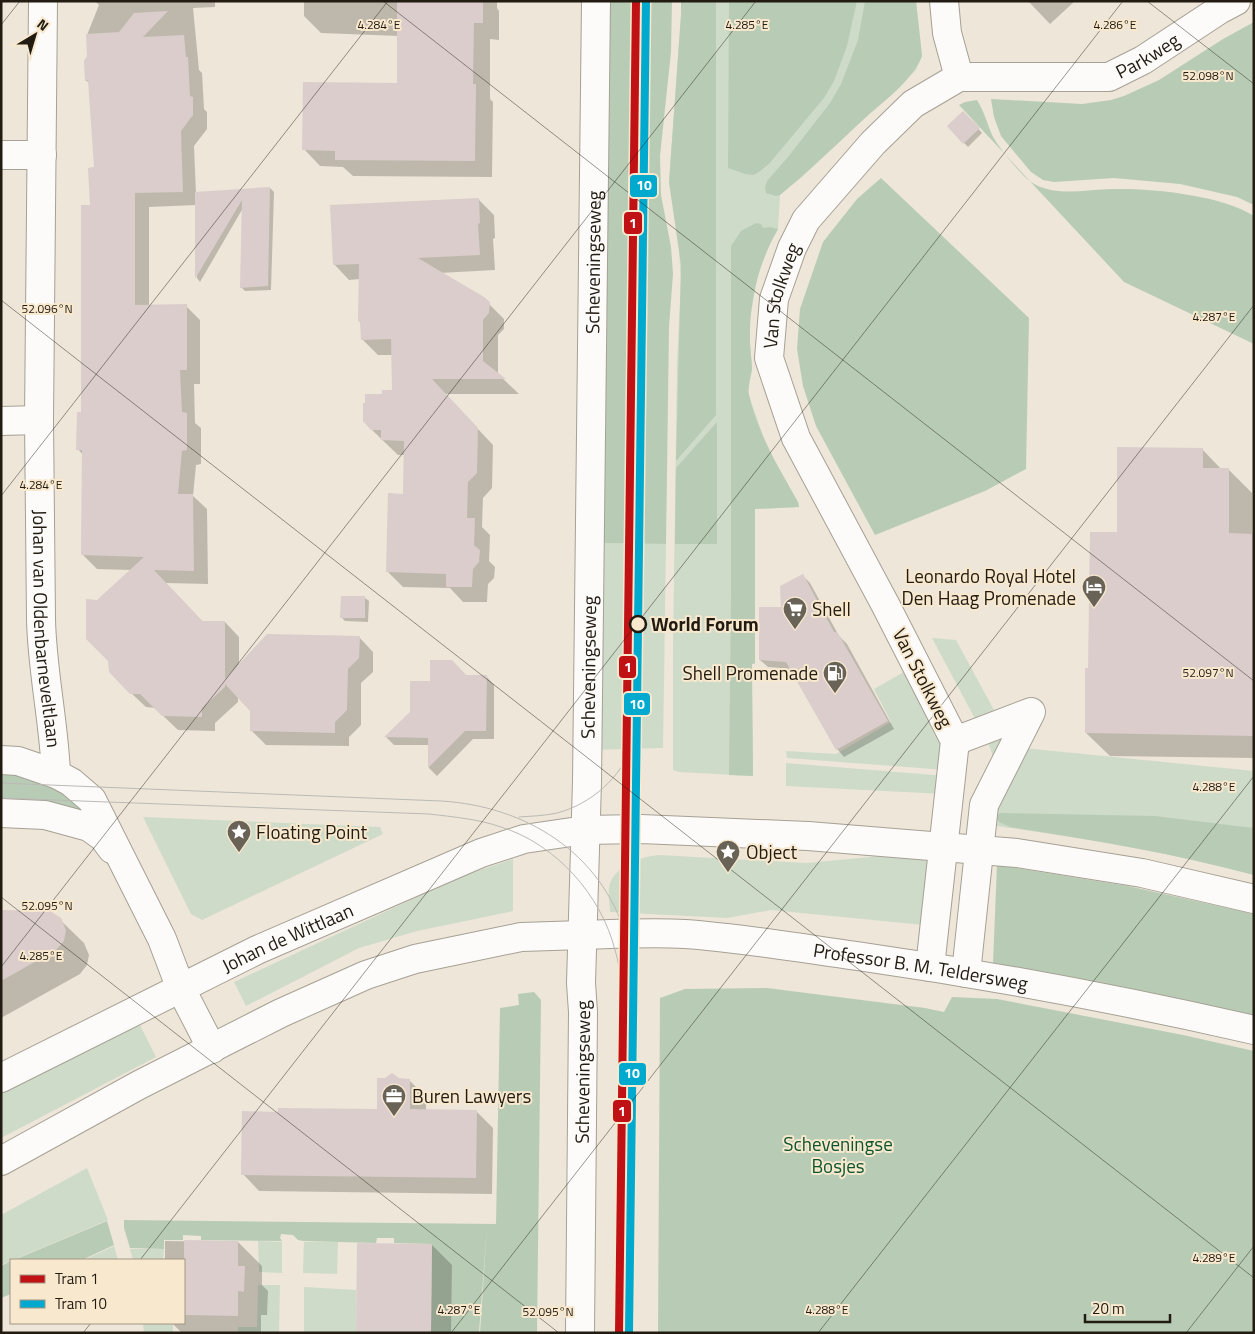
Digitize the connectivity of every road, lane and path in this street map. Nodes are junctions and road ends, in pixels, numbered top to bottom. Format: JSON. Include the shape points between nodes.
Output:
{"nodes":[{"id":1,"x":43,"y":1,"type":"edge"},
{"id":2,"x":596,"y":1,"type":"edge"},
{"id":3,"x":944,"y":1,"type":"edge"},
{"id":4,"x":1236,"y":1,"type":"edge"},
{"id":5,"x":959,"y":77,"type":"junction"},
{"id":6,"x":1,"y":155,"type":"edge"},
{"id":7,"x":42,"y":155,"type":"junction"},
{"id":8,"x":39,"y":420,"type":"junction"},
{"id":9,"x":1,"y":421,"type":"edge"},
{"id":10,"x":955,"y":741,"type":"junction"},
{"id":11,"x":1,"y":760,"type":"edge"},
{"id":12,"x":56,"y":774,"type":"junction"},
{"id":13,"x":1,"y":814,"type":"edge"},
{"id":14,"x":584,"y":830,"type":"junction"},
{"id":15,"x":943,"y":846,"type":"junction"},
{"id":16,"x":979,"y":851,"type":"junction"},
{"id":17,"x":127,"y":867,"type":"junction"},
{"id":18,"x":1254,"y":899,"type":"edge"},
{"id":19,"x":583,"y":935,"type":"junction"},
{"id":20,"x":930,"y":967,"type":"junction"},
{"id":21,"x":966,"y":973,"type":"junction"},
{"id":22,"x":181,"y":989,"type":"junction"},
{"id":23,"x":1254,"y":1030,"type":"edge"},
{"id":24,"x":212,"y":1049,"type":"junction"},
{"id":25,"x":1,"y":1078,"type":"edge"},
{"id":26,"x":1,"y":1161,"type":"edge"},
{"id":27,"x":580,"y":1333,"type":"edge"}],
"edges":[{"from":1,"to":7,"type":"street","name":"Johan van Oldenbarneveltlaan"},
{"from":2,"to":14,"type":"street","name":"Scheveningseweg"},
{"from":3,"to":5,"type":"street","via":[[947,32]]},
{"from":4,"to":5,"type":"street","name":"Parkweg","via":[[1143,60],[1109,77]]},
{"from":5,"to":10,"type":"street","name":"Van Stolkweg","via":[[913,104],[873,143],[806,220],[774,299],[769,358],[796,438],[886,604]]},
{"from":6,"to":7,"type":"street"},
{"from":7,"to":8,"type":"street","name":"Johan van Oldenbarneveltlaan"},
{"from":8,"to":9,"type":"street"},
{"from":8,"to":12,"type":"street","name":"Johan van Oldenbarneveltlaan","via":[[41,642],[54,733]]},
{"from":10,"to":15,"type":"street","name":"Van Stolkweg"},
{"from":10,"to":16,"type":"street","name":"Van Stolkweg","via":[[1031,712],[984,805]]},
{"from":11,"to":12,"type":"street","via":[[18,761]]},
{"from":12,"to":17,"type":"street","via":[[92,800]]},
{"from":13,"to":17,"type":"street","via":[[45,815],[89,827],[103,837]]},
{"from":14,"to":15,"type":"street","via":[[798,835]]},
{"from":14,"to":19,"type":"street","name":"Scheveningseweg"},
{"from":14,"to":22,"type":"street","name":"Johan de Wittlaan","via":[[524,839],[481,853],[257,950]]},
{"from":15,"to":16,"type":"street"},
{"from":15,"to":20,"type":"street","name":"Van Stolkweg"},
{"from":16,"to":18,"type":"street","via":[[1017,853],[1142,873]]},
{"from":16,"to":21,"type":"street","name":"Van Stolkweg"},
{"from":17,"to":22,"type":"street","via":[[162,939]]},
{"from":19,"to":20,"type":"street","name":"Professor B. M. Teldersweg","via":[[685,934]]},
{"from":19,"to":24,"type":"street","via":[[521,937],[415,959],[366,975],[281,1013]]},
{"from":19,"to":27,"type":"street","name":"Scheveningseweg"},
{"from":20,"to":21,"type":"street","name":"Professor B. M. Teldersweg"},
{"from":21,"to":23,"type":"street","name":"Professor B. M. Teldersweg"},
{"from":22,"to":24,"type":"street"},
{"from":22,"to":25,"type":"street","name":"Johan de Wittlaan"},
{"from":24,"to":26,"type":"street"}]}
